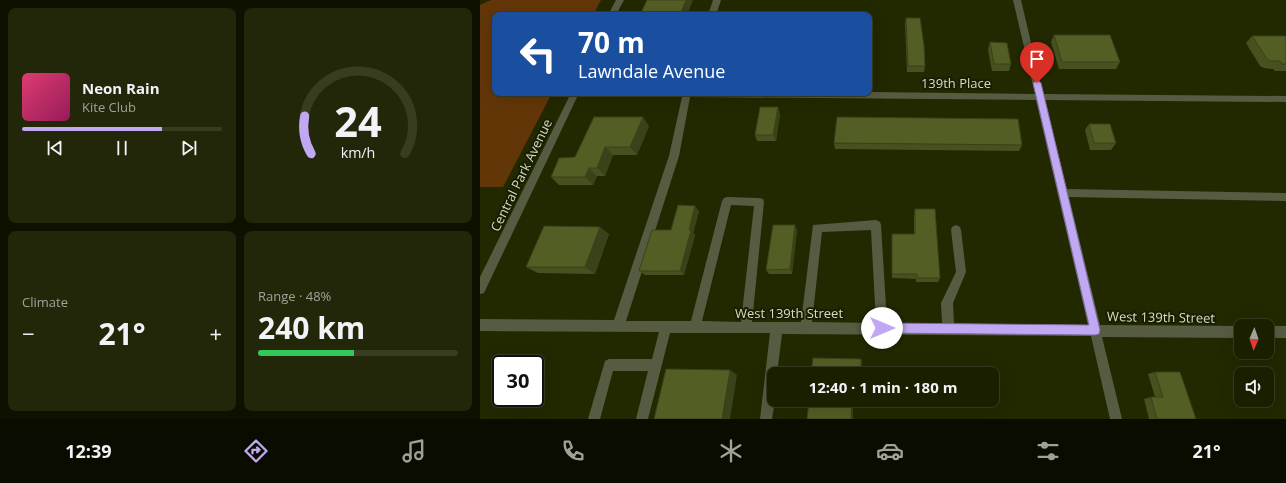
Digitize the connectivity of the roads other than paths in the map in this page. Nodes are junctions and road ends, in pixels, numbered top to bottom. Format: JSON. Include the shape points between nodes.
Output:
{"nodes":[{"id":1,"x":620,"y":0,"type":"edge"},
{"id":2,"x":717,"y":0,"type":"edge"},
{"id":3,"x":1017,"y":0,"type":"edge"},
{"id":4,"x":614,"y":12,"type":"edge"},
{"id":5,"x":713,"y":12,"type":"edge"},
{"id":6,"x":872,"y":95,"type":"edge"},
{"id":7,"x":574,"y":96,"type":"edge"},
{"id":8,"x":686,"y":96,"type":"edge"},
{"id":9,"x":1040,"y":96,"type":"junction"},
{"id":10,"x":1286,"y":98,"type":"edge"},
{"id":11,"x":1063,"y":193,"type":"junction"},
{"id":12,"x":1286,"y":197,"type":"edge"},
{"id":13,"x":956,"y":230,"type":"dead end"},
{"id":14,"x":480,"y":290,"type":"edge"},
{"id":15,"x":480,"y":325,"type":"edge"},
{"id":16,"x":618,"y":326,"type":"junction"},
{"id":17,"x":666,"y":327,"type":"junction"},
{"id":18,"x":695,"y":327,"type":"junction"},
{"id":19,"x":746,"y":327,"type":"junction"},
{"id":20,"x":777,"y":327,"type":"junction"},
{"id":21,"x":806,"y":327,"type":"junction"},
{"id":22,"x":882,"y":328,"type":"junction"},
{"id":23,"x":948,"y":328,"type":"junction"},
{"id":24,"x":1095,"y":330,"type":"junction"},
{"id":25,"x":1234,"y":332,"type":"edge"},
{"id":26,"x":1274,"y":332,"type":"edge"},
{"id":27,"x":1286,"y":332,"type":"edge"},
{"id":28,"x":656,"y":365,"type":"junction"},
{"id":29,"x":594,"y":419,"type":"edge"},
{"id":30,"x":642,"y":419,"type":"edge"},
{"id":31,"x":766,"y":419,"type":"edge"},
{"id":32,"x":1116,"y":419,"type":"edge"}],
"edges":[{"from":1,"to":4,"type":"street"},
{"from":2,"to":5,"type":"street"},
{"from":3,"to":9,"type":"street"},
{"from":6,"to":9,"type":"street","name":"139th Place"},
{"from":7,"to":14,"type":"street","name":"Central Park Avenue"},
{"from":8,"to":16,"type":"street","via":[[674,156]]},
{"from":9,"to":10,"type":"street","name":"139th Place"},
{"from":9,"to":11,"type":"street"},
{"from":11,"to":12,"type":"street"},
{"from":11,"to":24,"type":"street"},
{"from":13,"to":23,"type":"street","via":[[961,272],[947,303]]},
{"from":15,"to":16,"type":"street","name":"West 139th Street"},
{"from":16,"to":17,"type":"street","name":"West 139th Street"},
{"from":17,"to":18,"type":"street","name":"West 139th Street"},
{"from":17,"to":28,"type":"street"},
{"from":18,"to":19,"type":"street","name":"West 139th Street"},
{"from":18,"to":19,"type":"street","via":[[727,201],[759,202]]},
{"from":19,"to":20,"type":"street","name":"West 139th Street"},
{"from":20,"to":21,"type":"street","name":"West 139th Street"},
{"from":20,"to":31,"type":"street"},
{"from":21,"to":22,"type":"street","name":"West 139th Street"},
{"from":21,"to":22,"type":"street","via":[[817,228],[876,226]]},
{"from":22,"to":23,"type":"street","name":"West 139th Street"},
{"from":23,"to":24,"type":"street","name":"West 139th Street"},
{"from":24,"to":25,"type":"street","name":"West 139th Street"},
{"from":24,"to":32,"type":"street"},
{"from":26,"to":27,"type":"street"},
{"from":28,"to":29,"type":"street","via":[[609,365]]},
{"from":28,"to":30,"type":"street"}]}
